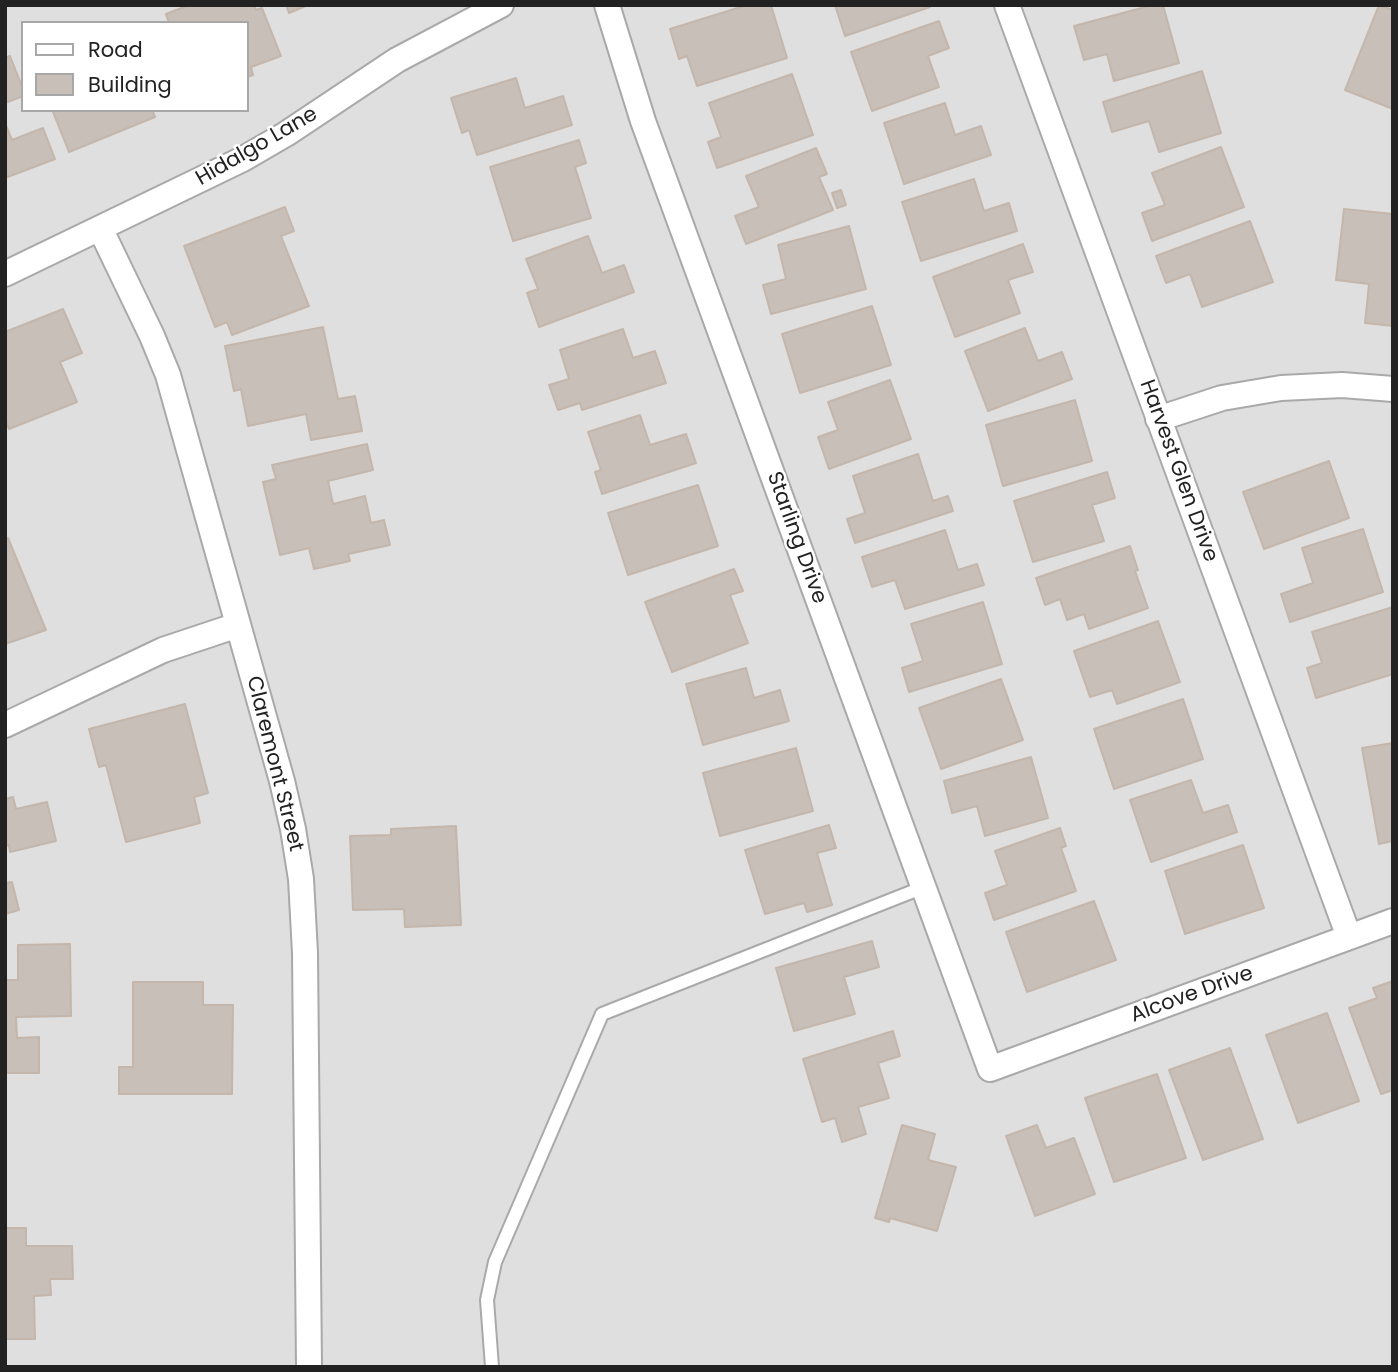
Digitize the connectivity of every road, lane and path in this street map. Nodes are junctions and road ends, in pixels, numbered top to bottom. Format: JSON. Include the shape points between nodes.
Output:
{"nodes":[{"id":1,"x":501,"y":5,"type":"edge"},
{"id":2,"x":607,"y":5,"type":"edge"},
{"id":3,"x":1007,"y":5,"type":"edge"},
{"id":4,"x":100,"y":229,"type":"junction"},
{"id":5,"x":5,"y":274,"type":"edge"},
{"id":6,"x":1393,"y":389,"type":"edge"},
{"id":7,"x":1158,"y":419,"type":"junction"},
{"id":8,"x":238,"y":625,"type":"junction"},
{"id":9,"x":5,"y":725,"type":"edge"},
{"id":10,"x":924,"y":887,"type":"junction"},
{"id":11,"x":1393,"y":921,"type":"edge"},
{"id":12,"x":1349,"y":937,"type":"junction"},
{"id":13,"x":990,"y":1069,"type":"joint"},
{"id":14,"x":309,"y":1367,"type":"edge"},
{"id":15,"x":492,"y":1367,"type":"edge"}],
"edges":[{"from":1,"to":4,"type":"street","name":"Hidalgo Lane","via":[[397,61],[257,150]]},
{"from":2,"to":10,"type":"street","name":"Starling Drive","via":[[643,121]]},
{"from":3,"to":7,"type":"street","name":"Harvest Glen Drive"},
{"from":4,"to":5,"type":"street","name":"Hidalgo Lane"},
{"from":4,"to":8,"type":"street","name":"Claremont Street","via":[[168,376]]},
{"from":6,"to":7,"type":"street","via":[[1342,385],[1281,388],[1222,398]]},
{"from":7,"to":12,"type":"street","name":"Harvest Glen Drive"},
{"from":8,"to":9,"type":"street","via":[[163,650]]},
{"from":8,"to":14,"type":"street","name":"Claremont Street","via":[[285,793],[301,879],[306,953]]},
{"from":10,"to":13,"type":"street","name":"Starling Drive"},
{"from":10,"to":15,"type":"lane","via":[[602,1014],[495,1262],[487,1300]]},
{"from":11,"to":12,"type":"street","name":"Alcove Drive"},
{"from":12,"to":13,"type":"street","name":"Alcove Drive"}]}
